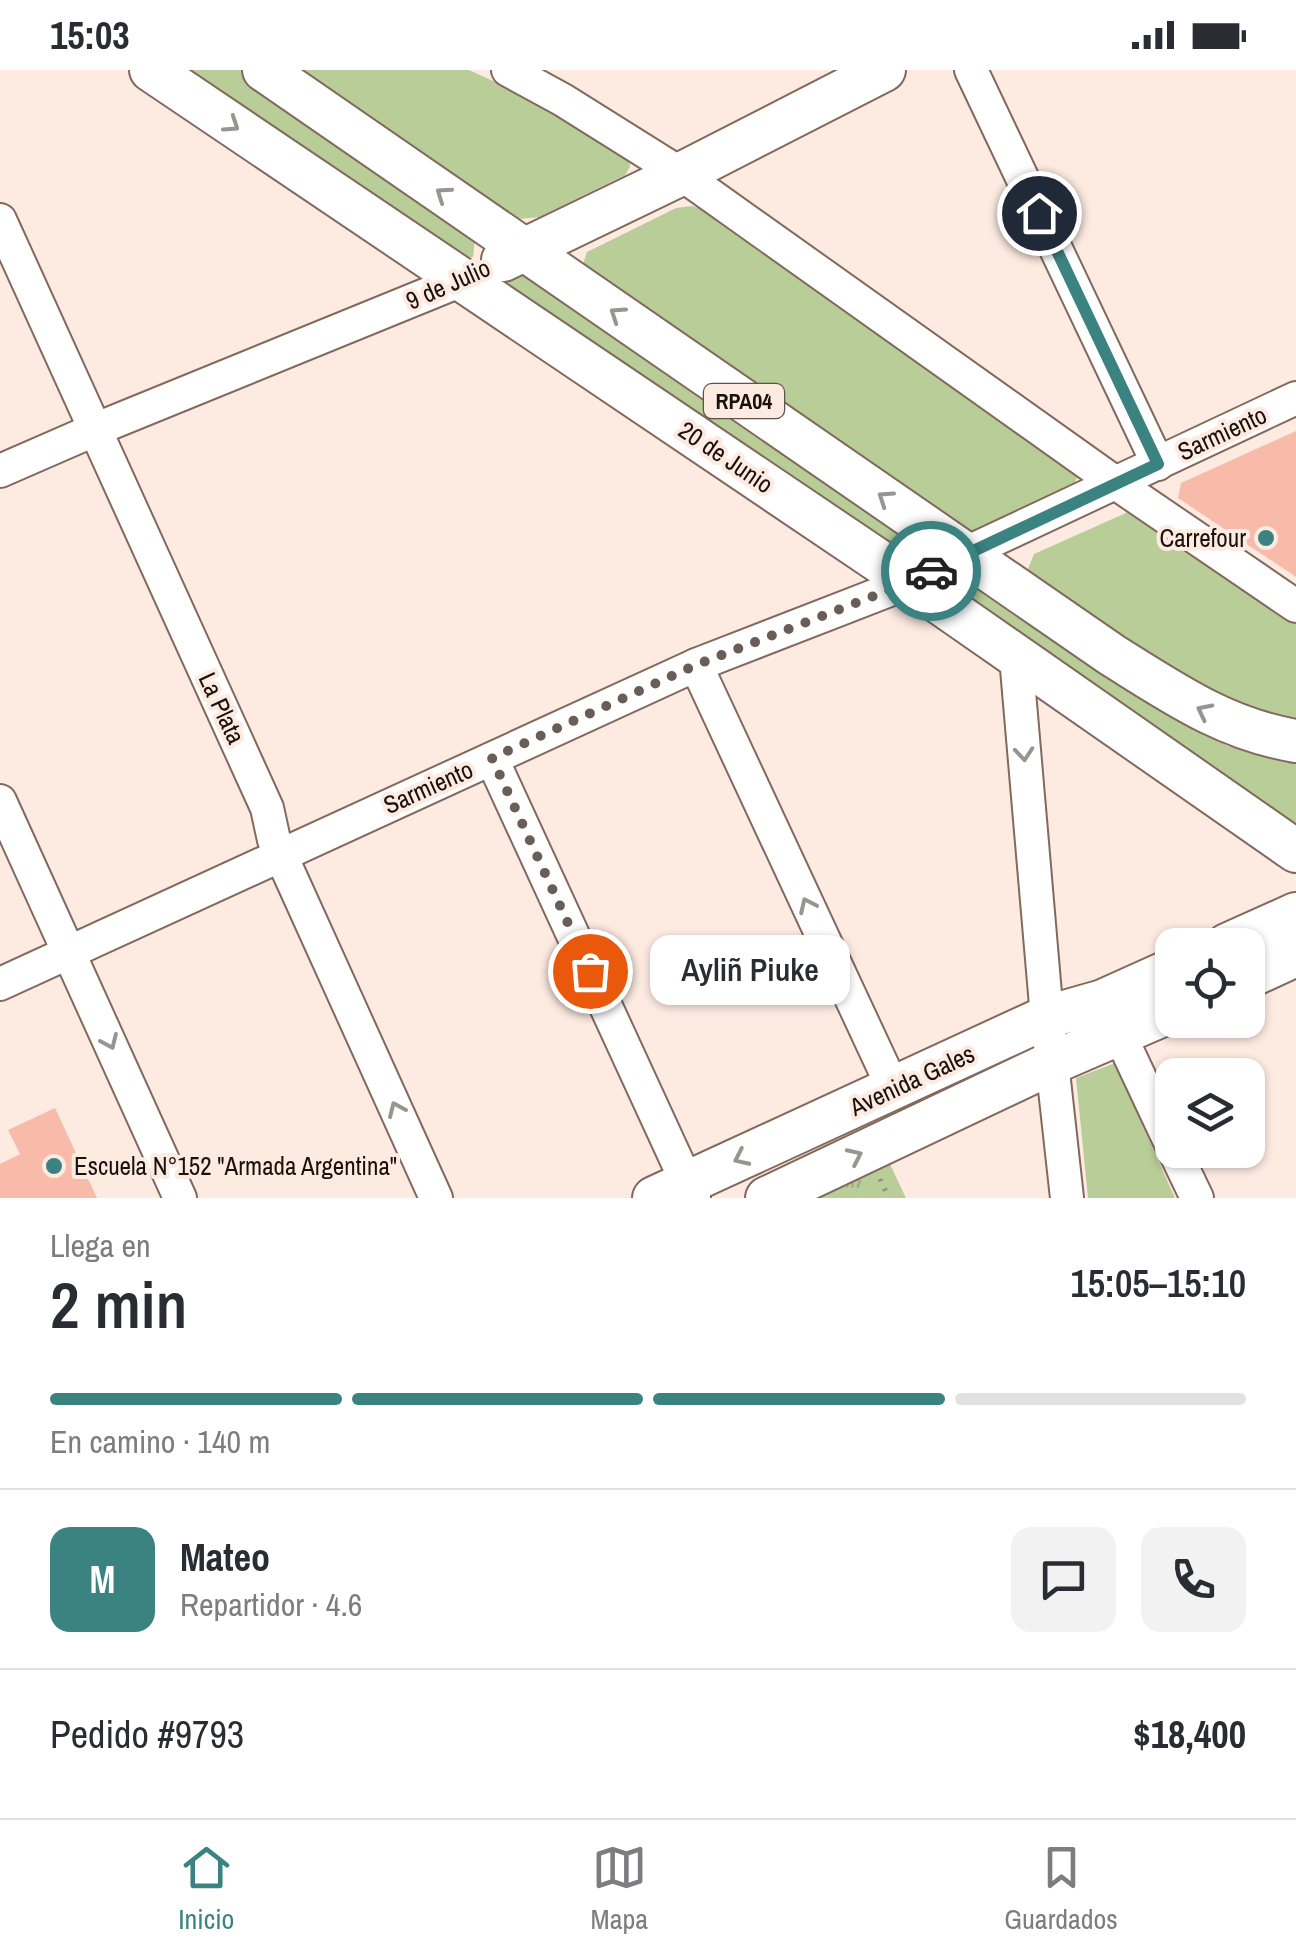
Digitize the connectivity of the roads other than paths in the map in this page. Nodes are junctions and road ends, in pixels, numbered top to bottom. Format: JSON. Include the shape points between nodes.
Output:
{"nodes":[{"id":1,"x":151,"y":70,"type":"edge"},
{"id":2,"x":264,"y":70,"type":"edge"},
{"id":3,"x":508,"y":70,"type":"edge"},
{"id":4,"x":884,"y":70,"type":"edge"},
{"id":5,"x":971,"y":70,"type":"edge"},
{"id":6,"x":682,"y":174,"type":"junction"},
{"id":7,"x":0,"y":220,"type":"edge"},
{"id":8,"x":523,"y":250,"type":"junction"},
{"id":9,"x":462,"y":280,"type":"junction"},
{"id":10,"x":1296,"y":398,"type":"edge"},
{"id":11,"x":94,"y":430,"type":"junction"},
{"id":12,"x":1158,"y":464,"type":"junction"},
{"id":13,"x":0,"y":471,"type":"edge"},
{"id":14,"x":1117,"y":484,"type":"junction"},
{"id":15,"x":966,"y":553,"type":"junction"},
{"id":16,"x":910,"y":582,"type":"junction"},
{"id":17,"x":1296,"y":606,"type":"edge"},
{"id":18,"x":1016,"y":657,"type":"junction"},
{"id":19,"x":696,"y":665,"type":"junction"},
{"id":20,"x":1296,"y":741,"type":"edge"},
{"id":21,"x":492,"y":758,"type":"junction"},
{"id":22,"x":0,"y":801,"type":"edge"},
{"id":23,"x":1296,"y":852,"type":"edge"},
{"id":24,"x":280,"y":854,"type":"junction"},
{"id":25,"x":1296,"y":914,"type":"edge"},
{"id":26,"x":1265,"y":928,"type":"edge"},
{"id":27,"x":70,"y":954,"type":"junction"},
{"id":28,"x":1296,"y":955,"type":"edge"},
{"id":29,"x":1265,"y":969,"type":"edge"},
{"id":30,"x":0,"y":984,"type":"edge"},
{"id":31,"x":1155,"y":984,"type":"edge"},
{"id":32,"x":1155,"y":1012,"type":"edge"},
{"id":33,"x":1048,"y":1017,"type":"junction"},
{"id":34,"x":1112,"y":1018,"type":"junction"},
{"id":35,"x":1054,"y":1062,"type":"junction"},
{"id":36,"x":893,"y":1088,"type":"junction"},
{"id":37,"x":1155,"y":1108,"type":"edge"},
{"id":38,"x":1183,"y":1168,"type":"edge"},
{"id":39,"x":678,"y":1193,"type":"edge"},
{"id":40,"x":180,"y":1198,"type":"edge"},
{"id":41,"x":436,"y":1198,"type":"edge"},
{"id":42,"x":767,"y":1198,"type":"edge"},
{"id":43,"x":1067,"y":1198,"type":"edge"},
{"id":44,"x":1197,"y":1198,"type":"edge"}],
"edges":[{"from":1,"to":9,"type":"main road","name":"20 de Junio","number":"RPA04","one_way":true},
{"from":8,"to":2,"type":"main road","number":"RPA04","one_way":true},
{"from":3,"to":6,"type":"street"},
{"from":4,"to":6,"type":"main road","name":"9 de Julio"},
{"from":5,"to":12,"type":"street"},
{"from":6,"to":8,"type":"main road","name":"9 de Julio"},
{"from":6,"to":14,"type":"street"},
{"from":7,"to":11,"type":"street","name":"La Plata"},
{"from":8,"to":9,"type":"main road","name":"9 de Julio"},
{"from":15,"to":8,"type":"main road","number":"RPA04","one_way":true},
{"from":9,"to":11,"type":"street","name":"9 de Julio"},
{"from":9,"to":16,"type":"main road","name":"20 de Junio","number":"RPA04"},
{"from":10,"to":12,"type":"street","name":"Sarmiento"},
{"from":11,"to":13,"type":"street","name":"9 de Julio"},
{"from":11,"to":24,"type":"street","name":"La Plata","via":[[267,808]]},
{"from":12,"to":14,"type":"street","name":"Sarmiento"},
{"from":14,"to":15,"type":"street","name":"Sarmiento"},
{"from":14,"to":17,"type":"street"},
{"from":15,"to":16,"type":"street","name":"Sarmiento"},
{"from":20,"to":15,"type":"main road","number":"RPA04","one_way":true,"via":[[1231,724],[1192,705]]},
{"from":16,"to":18,"type":"main road","name":"20 de Junio","number":"RPA04"},
{"from":16,"to":19,"type":"street","name":"Sarmiento"},
{"from":18,"to":23,"type":"main road","name":"20 de Junio","number":"RPA04"},
{"from":18,"to":33,"type":"street","one_way":true},
{"from":19,"to":21,"type":"street","name":"Sarmiento"},
{"from":36,"to":19,"type":"street","one_way":true},
{"from":21,"to":24,"type":"street","name":"Sarmiento"},
{"from":21,"to":39,"type":"street"},
{"from":22,"to":27,"type":"street"},
{"from":24,"to":27,"type":"street","name":"Sarmiento"},
{"from":41,"to":24,"type":"street","name":"La Plata","one_way":true},
{"from":25,"to":26,"type":"main road"},
{"from":27,"to":30,"type":"street","name":"Sarmiento"},
{"from":27,"to":40,"type":"street","one_way":true},
{"from":28,"to":29,"type":"main road"},
{"from":31,"to":34,"type":"main road","name":"Avenida Gales"},
{"from":32,"to":34,"type":"main road","name":"Avenida Gales"},
{"from":33,"to":34,"type":"main road","name":"Avenida Gales"},
{"from":33,"to":35,"type":"street"},
{"from":33,"to":36,"type":"main road","name":"Avenida Gales"},
{"from":34,"to":35,"type":"main road","name":"Avenida Gales"},
{"from":34,"to":37,"type":"street"},
{"from":42,"to":35,"type":"main road","name":"Avenida Gales","one_way":true},
{"from":35,"to":43,"type":"street"},
{"from":36,"to":39,"type":"main road","name":"Avenida Gales","one_way":true},
{"from":38,"to":44,"type":"street"}]}
